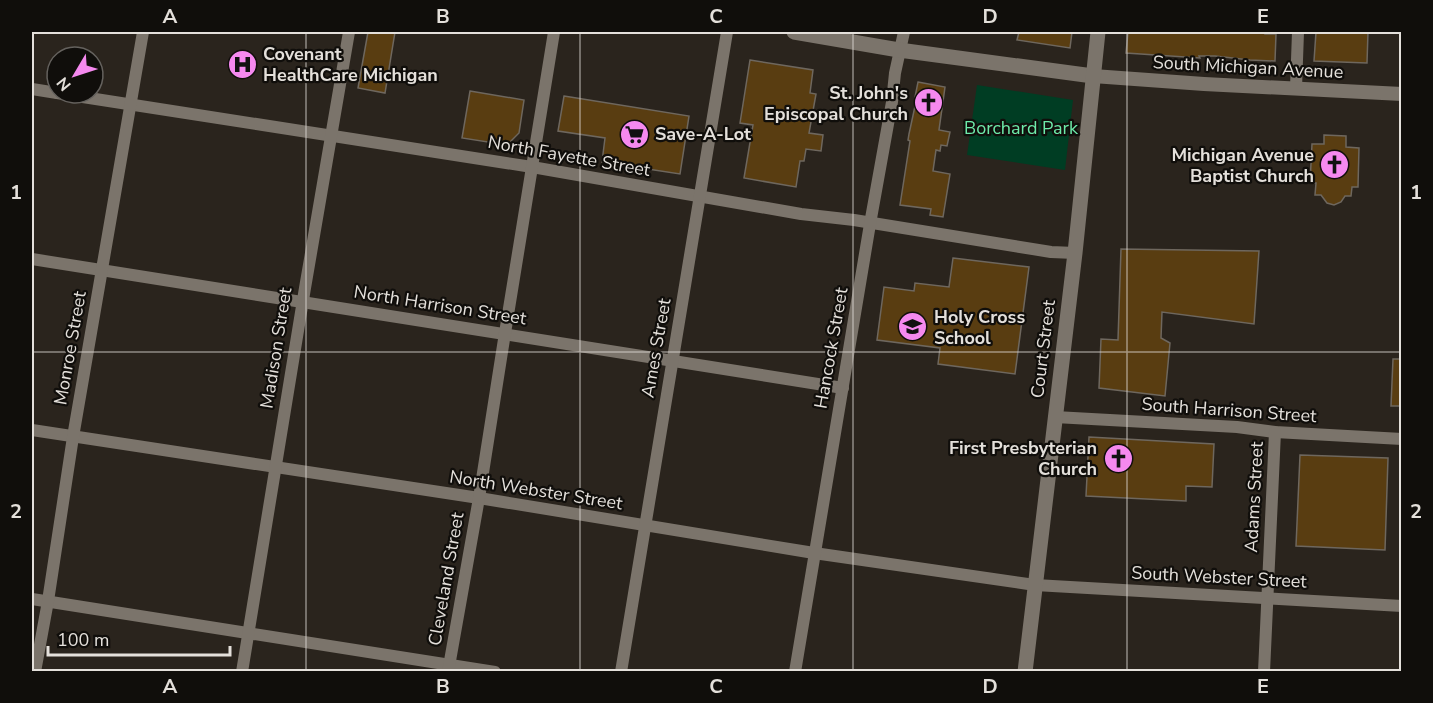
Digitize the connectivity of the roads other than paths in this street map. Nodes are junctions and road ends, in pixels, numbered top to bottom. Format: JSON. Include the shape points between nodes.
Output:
{"nodes":[{"id":1,"x":143,"y":32,"type":"edge"},
{"id":2,"x":349,"y":32,"type":"edge"},
{"id":3,"x":554,"y":32,"type":"edge"},
{"id":4,"x":727,"y":32,"type":"edge"},
{"id":5,"x":794,"y":32,"type":"edge"},
{"id":6,"x":904,"y":32,"type":"edge"},
{"id":7,"x":1098,"y":32,"type":"edge"},
{"id":8,"x":1298,"y":32,"type":"edge"},
{"id":9,"x":899,"y":50,"type":"junction"},
{"id":10,"x":1093,"y":76,"type":"junction"},
{"id":11,"x":1296,"y":88,"type":"junction"},
{"id":12,"x":1401,"y":94,"type":"edge"},
{"id":13,"x":105,"y":100,"type":"edge"},
{"id":14,"x":130,"y":104,"type":"junction"},
{"id":15,"x":330,"y":136,"type":"junction"},
{"id":16,"x":532,"y":167,"type":"junction"},
{"id":17,"x":700,"y":197,"type":"junction"},
{"id":18,"x":870,"y":224,"type":"junction"},
{"id":19,"x":1075,"y":253,"type":"junction"},
{"id":20,"x":32,"y":259,"type":"edge"},
{"id":21,"x":102,"y":270,"type":"junction"},
{"id":22,"x":302,"y":302,"type":"junction"},
{"id":23,"x":505,"y":333,"type":"junction"},
{"id":24,"x":672,"y":361,"type":"junction"},
{"id":25,"x":843,"y":388,"type":"junction"},
{"id":26,"x":1055,"y":417,"type":"junction"},
{"id":27,"x":32,"y":430,"type":"edge"},
{"id":28,"x":1275,"y":432,"type":"junction"},
{"id":29,"x":73,"y":437,"type":"junction"},
{"id":30,"x":1401,"y":439,"type":"edge"},
{"id":31,"x":275,"y":468,"type":"junction"},
{"id":32,"x":479,"y":498,"type":"junction"},
{"id":33,"x":645,"y":526,"type":"junction"},
{"id":34,"x":814,"y":553,"type":"junction"},
{"id":35,"x":1035,"y":585,"type":"junction"},
{"id":36,"x":1268,"y":597,"type":"junction"},
{"id":37,"x":32,"y":599,"type":"edge"},
{"id":38,"x":48,"y":601,"type":"junction"},
{"id":39,"x":1401,"y":606,"type":"edge"},
{"id":40,"x":248,"y":633,"type":"junction"},
{"id":41,"x":449,"y":668,"type":"edge"},
{"id":42,"x":35,"y":672,"type":"edge"},
{"id":43,"x":242,"y":672,"type":"edge"},
{"id":44,"x":495,"y":672,"type":"edge"},
{"id":45,"x":621,"y":672,"type":"edge"},
{"id":46,"x":795,"y":672,"type":"edge"},
{"id":47,"x":1025,"y":672,"type":"edge"},
{"id":48,"x":1264,"y":672,"type":"edge"}],
"edges":[{"from":1,"to":14,"type":"street","name":"Monroe Street"},
{"from":2,"to":15,"type":"street","name":"Madison Street"},
{"from":3,"to":16,"type":"street","name":"Cleveland Street"},
{"from":4,"to":17,"type":"street","name":"Ames Street"},
{"from":5,"to":9,"type":"main road"},
{"from":6,"to":9,"type":"street","name":"Hancock Street"},
{"from":7,"to":10,"type":"main road","name":"Court Street"},
{"from":8,"to":11,"type":"street"},
{"from":9,"to":10,"type":"main road"},
{"from":9,"to":18,"type":"street","name":"Hancock Street"},
{"from":10,"to":11,"type":"street","name":"South Michigan Avenue"},
{"from":10,"to":19,"type":"main road","name":"Court Street"},
{"from":11,"to":12,"type":"street","name":"South Michigan Avenue"},
{"from":13,"to":14,"type":"street","name":"North Fayette Street"},
{"from":14,"to":15,"type":"street","name":"North Fayette Street"},
{"from":14,"to":21,"type":"street","name":"Monroe Street"},
{"from":15,"to":16,"type":"street","name":"North Fayette Street"},
{"from":15,"to":22,"type":"street","name":"Madison Street"},
{"from":16,"to":17,"type":"street","name":"North Fayette Street"},
{"from":16,"to":23,"type":"street","name":"Cleveland Street"},
{"from":17,"to":18,"type":"street","name":"North Fayette Street"},
{"from":17,"to":24,"type":"street","name":"Ames Street"},
{"from":18,"to":19,"type":"street","name":"North Fayette Street"},
{"from":18,"to":25,"type":"street","name":"Hancock Street"},
{"from":19,"to":26,"type":"main road","name":"Court Street"},
{"from":20,"to":21,"type":"street","name":"North Harrison Street"},
{"from":21,"to":22,"type":"street","name":"North Harrison Street"},
{"from":21,"to":29,"type":"street","name":"Monroe Street"},
{"from":22,"to":23,"type":"street","name":"North Harrison Street"},
{"from":22,"to":31,"type":"street","name":"Madison Street"},
{"from":23,"to":24,"type":"street","name":"North Harrison Street"},
{"from":23,"to":32,"type":"street","name":"Cleveland Street"},
{"from":24,"to":25,"type":"street","name":"North Harrison Street"},
{"from":24,"to":33,"type":"street","name":"Ames Street"},
{"from":25,"to":34,"type":"street","name":"Hancock Street"},
{"from":26,"to":28,"type":"street","name":"South Harrison Street"},
{"from":26,"to":35,"type":"main road","name":"Court Street"},
{"from":27,"to":29,"type":"street","name":"North Webster Street"},
{"from":28,"to":30,"type":"street","name":"South Harrison Street"},
{"from":28,"to":36,"type":"street","name":"Adams Street"},
{"from":29,"to":31,"type":"street","name":"North Webster Street"},
{"from":29,"to":38,"type":"street","name":"Monroe Street"},
{"from":31,"to":32,"type":"street","name":"North Webster Street"},
{"from":31,"to":40,"type":"street","name":"Madison Street"},
{"from":32,"to":33,"type":"street","name":"North Webster Street"},
{"from":32,"to":41,"type":"street","name":"Cleveland Street"},
{"from":33,"to":34,"type":"street","name":"North Webster Street"},
{"from":33,"to":45,"type":"street","name":"Ames Street"},
{"from":34,"to":35,"type":"street","name":"North Webster Street"},
{"from":34,"to":46,"type":"street","name":"Hancock Street"},
{"from":35,"to":36,"type":"street","name":"South Webster Street"},
{"from":35,"to":47,"type":"main road","name":"Court Street"},
{"from":36,"to":39,"type":"street","name":"South Webster Street"},
{"from":36,"to":48,"type":"street","name":"Adams Street"},
{"from":37,"to":38,"type":"street"},
{"from":38,"to":40,"type":"street"},
{"from":38,"to":42,"type":"street","name":"Monroe Street"},
{"from":40,"to":41,"type":"street"},
{"from":40,"to":43,"type":"street","name":"Madison Street"},
{"from":41,"to":44,"type":"street"}]}
